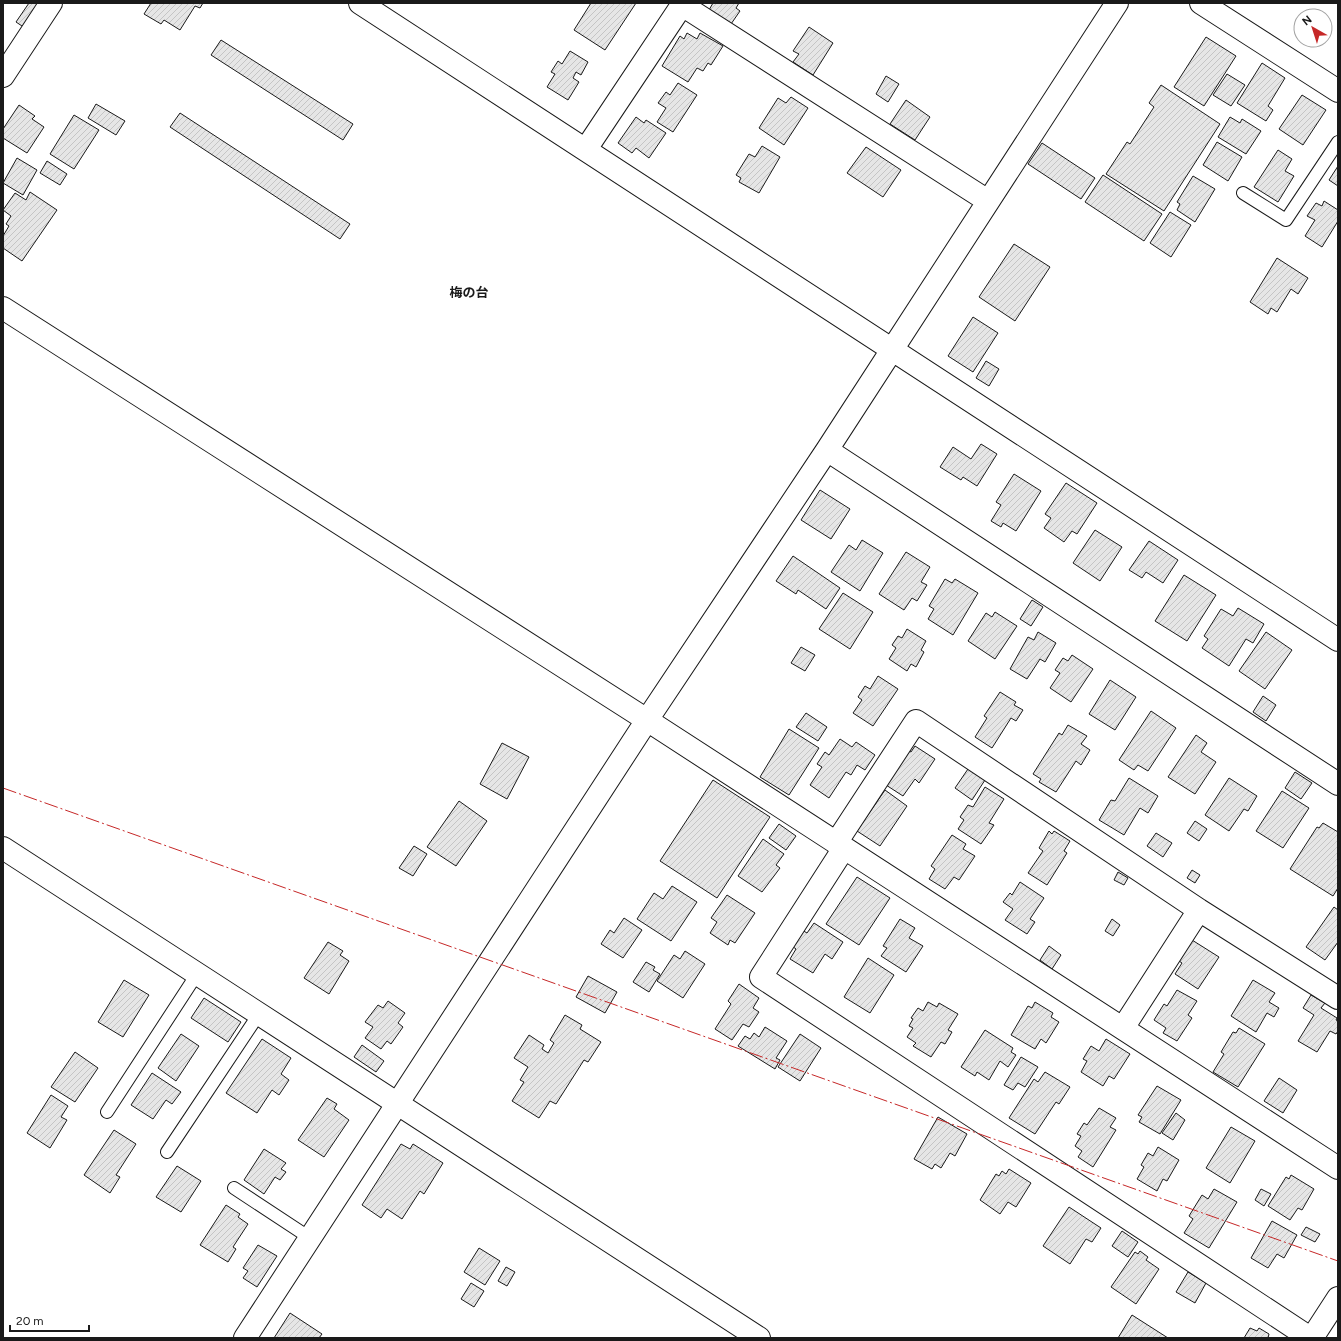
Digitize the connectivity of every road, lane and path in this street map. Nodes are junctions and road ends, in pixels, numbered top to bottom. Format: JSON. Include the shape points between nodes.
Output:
{"nodes":[{"id":1,"x":51,"y":3,"type":"edge"},
{"id":2,"x":360,"y":3,"type":"edge"},
{"id":3,"x":1117,"y":3,"type":"edge"},
{"id":4,"x":1200,"y":3,"type":"edge"},
{"id":5,"x":3,"y":76,"type":"edge"},
{"id":6,"x":1338,"y":91,"type":"edge"},
{"id":7,"x":1338,"y":142,"type":"edge"},
{"id":8,"x":586,"y":149,"type":"junction"},
{"id":9,"x":1243,"y":193,"type":"dead end"},
{"id":10,"x":988,"y":201,"type":"junction"},
{"id":11,"x":3,"y":308,"type":"edge"},
{"id":12,"x":893,"y":348,"type":"junction"},
{"id":13,"x":827,"y":450,"type":"junction"},
{"id":14,"x":1338,"y":640,"type":"edge"},
{"id":15,"x":647,"y":720,"type":"junction"},
{"id":16,"x":1338,"y":784,"type":"edge"},
{"id":17,"x":840,"y":845,"type":"junction"},
{"id":18,"x":3,"y":848,"type":"edge"},
{"id":19,"x":1199,"y":910,"type":"junction"},
{"id":20,"x":197,"y":974,"type":"junction"},
{"id":21,"x":1338,"y":998,"type":"edge"},
{"id":22,"x":259,"y":1014,"type":"junction"},
{"id":23,"x":1123,"y":1028,"type":"junction"},
{"id":24,"x":397,"y":1104,"type":"junction"},
{"id":25,"x":107,"y":1112,"type":"dead end"},
{"id":26,"x":167,"y":1152,"type":"dead end"},
{"id":27,"x":1338,"y":1168,"type":"edge"},
{"id":28,"x":234,"y":1188,"type":"dead end"},
{"id":29,"x":310,"y":1238,"type":"junction"},
{"id":30,"x":1338,"y":1298,"type":"edge"},
{"id":31,"x":245,"y":1338,"type":"edge"},
{"id":32,"x":759,"y":1338,"type":"edge"},
{"id":33,"x":1311,"y":1338,"type":"edge"}],
"edges":[{"from":1,"to":5,"type":"street"},
{"from":2,"to":8,"type":"street"},
{"from":3,"to":10,"type":"street"},
{"from":4,"to":6,"type":"street"},
{"from":7,"to":9,"type":"lane","via":[[1286,220]]},
{"from":8,"to":10,"type":"street","via":[[682,5]]},
{"from":8,"to":12,"type":"street"},
{"from":10,"to":12,"type":"street"},
{"from":11,"to":15,"type":"street"},
{"from":12,"to":13,"type":"street"},
{"from":12,"to":14,"type":"street"},
{"from":13,"to":15,"type":"street"},
{"from":13,"to":16,"type":"street"},
{"from":15,"to":17,"type":"street"},
{"from":15,"to":24,"type":"street"},
{"from":17,"to":19,"type":"street","via":[[916,721]]},
{"from":17,"to":23,"type":"street"},
{"from":17,"to":33,"type":"street","via":[[761,977]]},
{"from":18,"to":20,"type":"street"},
{"from":19,"to":21,"type":"street"},
{"from":19,"to":23,"type":"street"},
{"from":20,"to":22,"type":"street"},
{"from":20,"to":25,"type":"lane"},
{"from":22,"to":24,"type":"street"},
{"from":22,"to":26,"type":"lane"},
{"from":23,"to":27,"type":"street"},
{"from":24,"to":29,"type":"street"},
{"from":24,"to":32,"type":"street"},
{"from":28,"to":29,"type":"lane"},
{"from":29,"to":31,"type":"street"},
{"from":30,"to":33,"type":"street"}]}
